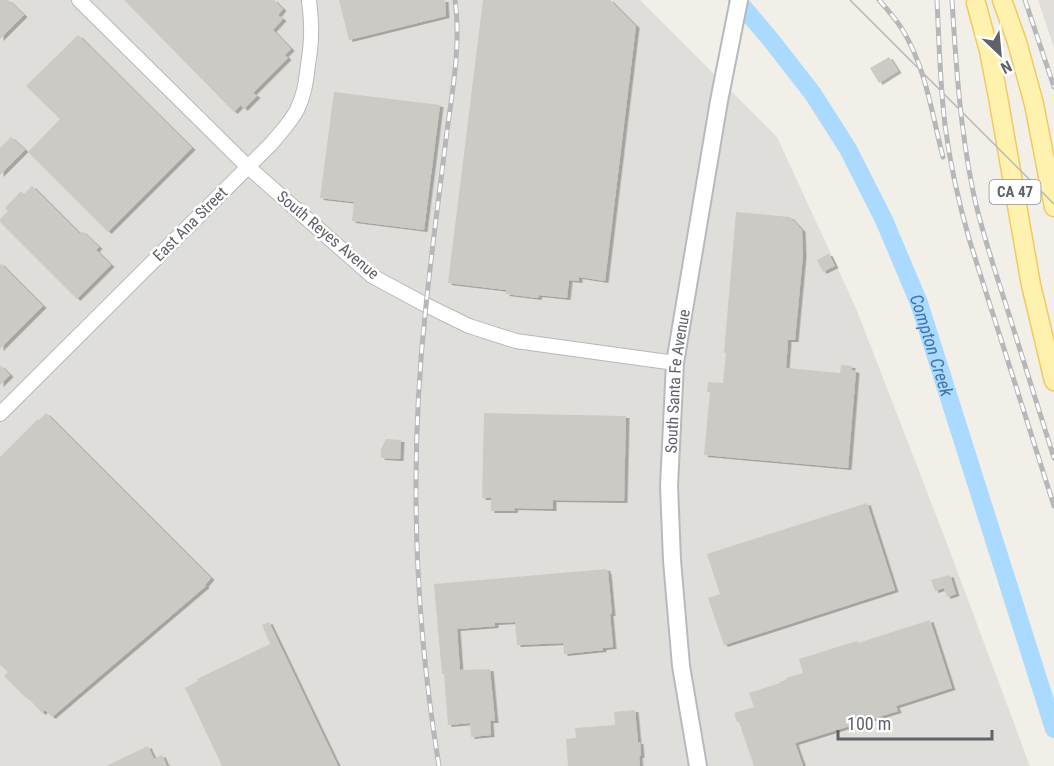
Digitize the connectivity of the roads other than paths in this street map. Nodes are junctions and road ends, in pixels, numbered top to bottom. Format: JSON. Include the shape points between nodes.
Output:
{"nodes":[{"id":1,"x":79,"y":0,"type":"edge"},
{"id":2,"x":309,"y":0,"type":"edge"},
{"id":3,"x":739,"y":0,"type":"edge"},
{"id":4,"x":1002,"y":0,"type":"edge"},
{"id":5,"x":976,"y":3,"type":"dead end"},
{"id":6,"x":248,"y":166,"type":"junction"},
{"id":7,"x":1054,"y":207,"type":"edge"},
{"id":8,"x":675,"y":363,"type":"junction"},
{"id":9,"x":1054,"y":381,"type":"edge"},
{"id":10,"x":0,"y":414,"type":"edge"},
{"id":11,"x":698,"y":766,"type":"edge"}],
"edges":[{"from":1,"to":6,"type":"street","name":"South Reyes Avenue"},
{"from":2,"to":6,"type":"street","name":"East Ana Street","via":[[312,42],[302,99],[286,127]]},
{"from":3,"to":8,"type":"main road","name":"South Santa Fe Avenue"},
{"from":4,"to":7,"type":"main road","number":"CA 47","via":[[1034,104]]},
{"from":5,"to":9,"type":"main road","number":"CA 47","via":[[996,86],[1031,285]]},
{"from":6,"to":8,"type":"street","name":"South Reyes Avenue","via":[[372,276],[464,323],[516,342]]},
{"from":6,"to":10,"type":"street","name":"East Ana Street"},
{"from":8,"to":11,"type":"main road","name":"South Santa Fe Avenue","via":[[669,486],[672,560],[681,666]]}]}
